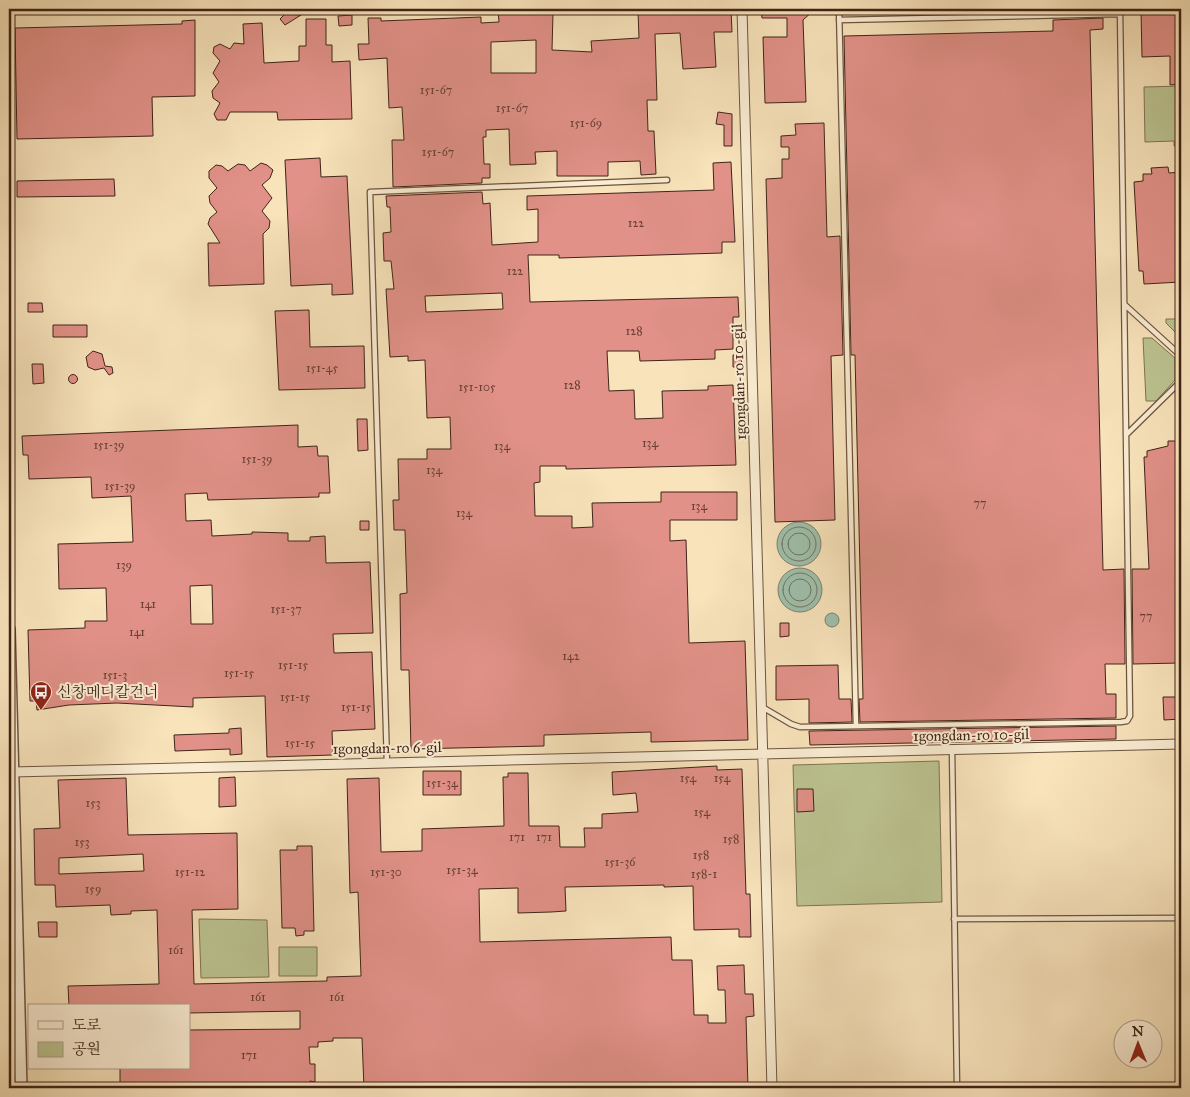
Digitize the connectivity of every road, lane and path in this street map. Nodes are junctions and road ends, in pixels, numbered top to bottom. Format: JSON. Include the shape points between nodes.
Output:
{"nodes":[{"id":1,"x":742,"y":9,"type":"edge"},
{"id":2,"x":839,"y":9,"type":"edge"},
{"id":3,"x":839,"y":20,"type":"junction"},
{"id":4,"x":667,"y":180,"type":"dead end"},
{"id":5,"x":1125,"y":305,"type":"junction"},
{"id":6,"x":1181,"y":356,"type":"edge"},
{"id":7,"x":1181,"y":381,"type":"edge"},
{"id":8,"x":1126,"y":435,"type":"junction"},
{"id":9,"x":9,"y":629,"type":"edge"},
{"id":10,"x":762,"y":706,"type":"junction"},
{"id":11,"x":856,"y":726,"type":"junction"},
{"id":12,"x":1181,"y":744,"type":"edge"},
{"id":13,"x":952,"y":749,"type":"junction"},
{"id":14,"x":762,"y":754,"type":"junction"},
{"id":15,"x":387,"y":763,"type":"junction"},
{"id":16,"x":12,"y":772,"type":"junction"},
{"id":17,"x":1181,"y":918,"type":"edge"},
{"id":18,"x":954,"y":919,"type":"junction"},
{"id":19,"x":21,"y":1088,"type":"edge"},
{"id":20,"x":772,"y":1088,"type":"edge"},
{"id":21,"x":957,"y":1088,"type":"edge"}],
"edges":[{"from":1,"to":10,"type":"street","name":"1gongdan-ro 10-gil"},
{"from":2,"to":3,"type":"lane"},
{"from":3,"to":5,"type":"lane","via":[[1120,12]]},
{"from":3,"to":11,"type":"lane"},
{"from":4,"to":15,"type":"lane","via":[[370,192]]},
{"from":5,"to":6,"type":"lane"},
{"from":5,"to":8,"type":"lane"},
{"from":7,"to":8,"type":"lane"},
{"from":8,"to":11,"type":"lane","via":[[1130,716],[1127,721]]},
{"from":9,"to":16,"type":"street"},
{"from":10,"to":11,"type":"lane","via":[[800,727]]},
{"from":10,"to":14,"type":"street","name":"1gongdan-ro 10-gil"},
{"from":12,"to":13,"type":"street","name":"1gongdan-ro 10-gil"},
{"from":13,"to":14,"type":"street","name":"1gongdan-ro 10-gil"},
{"from":13,"to":18,"type":"lane"},
{"from":14,"to":15,"type":"street","name":"1gongdan-ro 6-gil"},
{"from":14,"to":20,"type":"street","name":"1gongdan-ro 10-gil"},
{"from":15,"to":16,"type":"street","name":"1gongdan-ro 6-gil"},
{"from":16,"to":19,"type":"street"},
{"from":17,"to":18,"type":"lane"},
{"from":18,"to":21,"type":"lane"}]}
